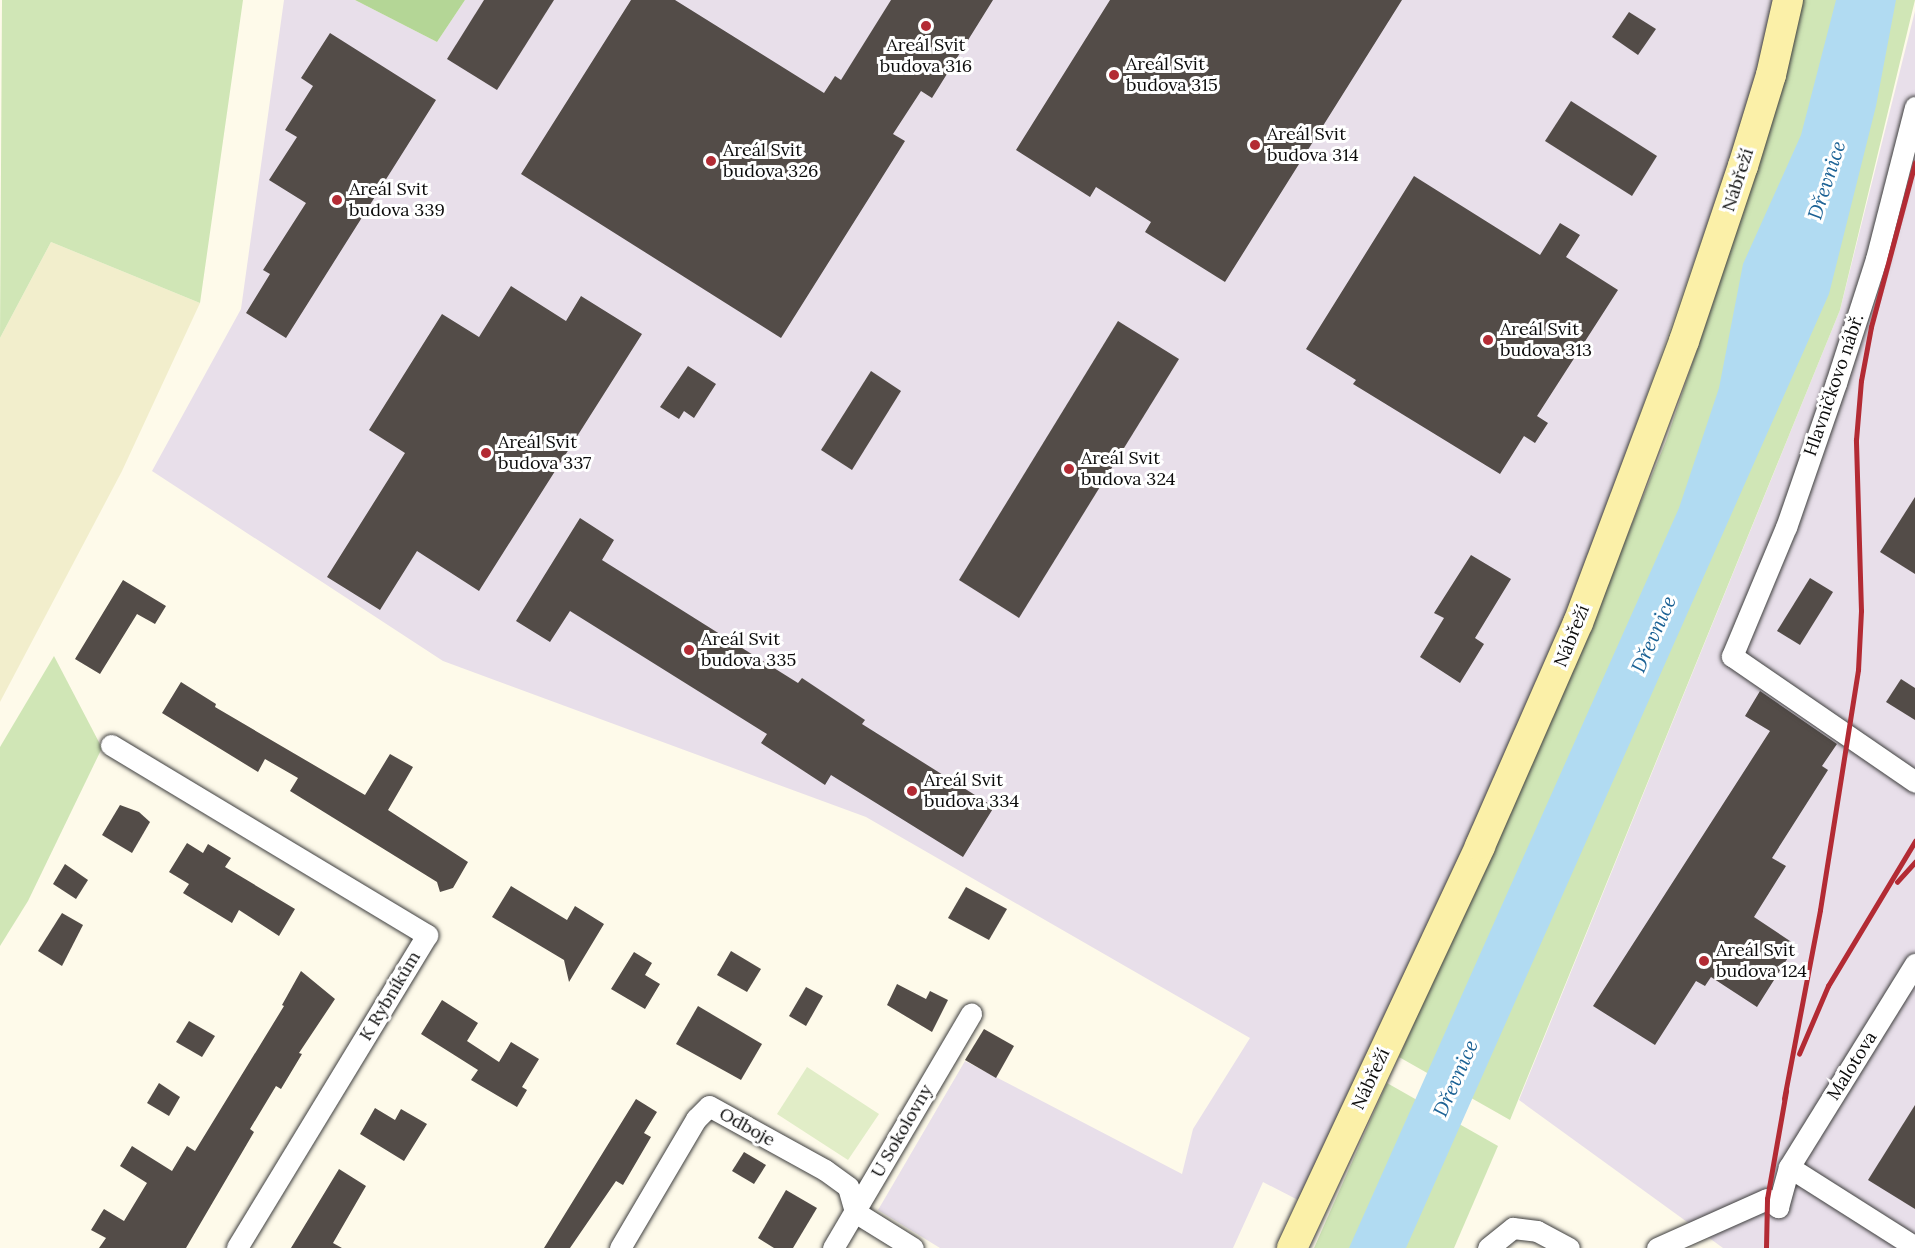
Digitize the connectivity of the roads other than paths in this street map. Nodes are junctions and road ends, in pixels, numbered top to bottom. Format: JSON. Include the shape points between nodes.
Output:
{"nodes":[{"id":1,"x":1788,"y":0,"type":"edge"},
{"id":2,"x":1915,"y":107,"type":"edge"},
{"id":3,"x":111,"y":745,"type":"dead end"},
{"id":4,"x":1915,"y":782,"type":"edge"},
{"id":5,"x":1915,"y":964,"type":"edge"},
{"id":6,"x":971,"y":1014,"type":"dead end"},
{"id":7,"x":1790,"y":1167,"type":"junction"},
{"id":8,"x":855,"y":1212,"type":"junction"},
{"id":9,"x":1915,"y":1247,"type":"edge"},
{"id":10,"x":237,"y":1248,"type":"edge"},
{"id":11,"x":620,"y":1248,"type":"edge"},
{"id":12,"x":833,"y":1248,"type":"edge"},
{"id":13,"x":913,"y":1248,"type":"edge"},
{"id":14,"x":1292,"y":1248,"type":"edge"},
{"id":15,"x":1488,"y":1248,"type":"edge"},
{"id":16,"x":1569,"y":1248,"type":"edge"},
{"id":17,"x":1658,"y":1248,"type":"edge"}],
"edges":[{"from":1,"to":14,"type":"street","name":"Nábřeží","via":[[1771,75],[1743,166],[1684,340],[1578,623],[1480,846]]},
{"from":2,"to":4,"type":"street","name":"Hlavničkovo nábř.","via":[[1876,259],[1836,383],[1786,526],[1732,656]]},
{"from":3,"to":10,"type":"street","name":"K Rybníkům","via":[[427,935]]},
{"from":5,"to":7,"type":"street","name":"Malotova"},
{"from":6,"to":8,"type":"street","name":"U Sokolovny"},
{"from":7,"to":9,"type":"street"},
{"from":7,"to":17,"type":"street","name":"Malotova","via":[[1778,1207],[1767,1198],[1731,1217],[1668,1240]]},
{"from":8,"to":11,"type":"street","name":"Odboje","via":[[848,1188],[825,1170],[709,1106],[696,1119]]},
{"from":8,"to":12,"type":"street","name":"U Sokolovny"},
{"from":8,"to":13,"type":"street"},
{"from":15,"to":16,"type":"street","via":[[1513,1228],[1537,1231]]}]}
